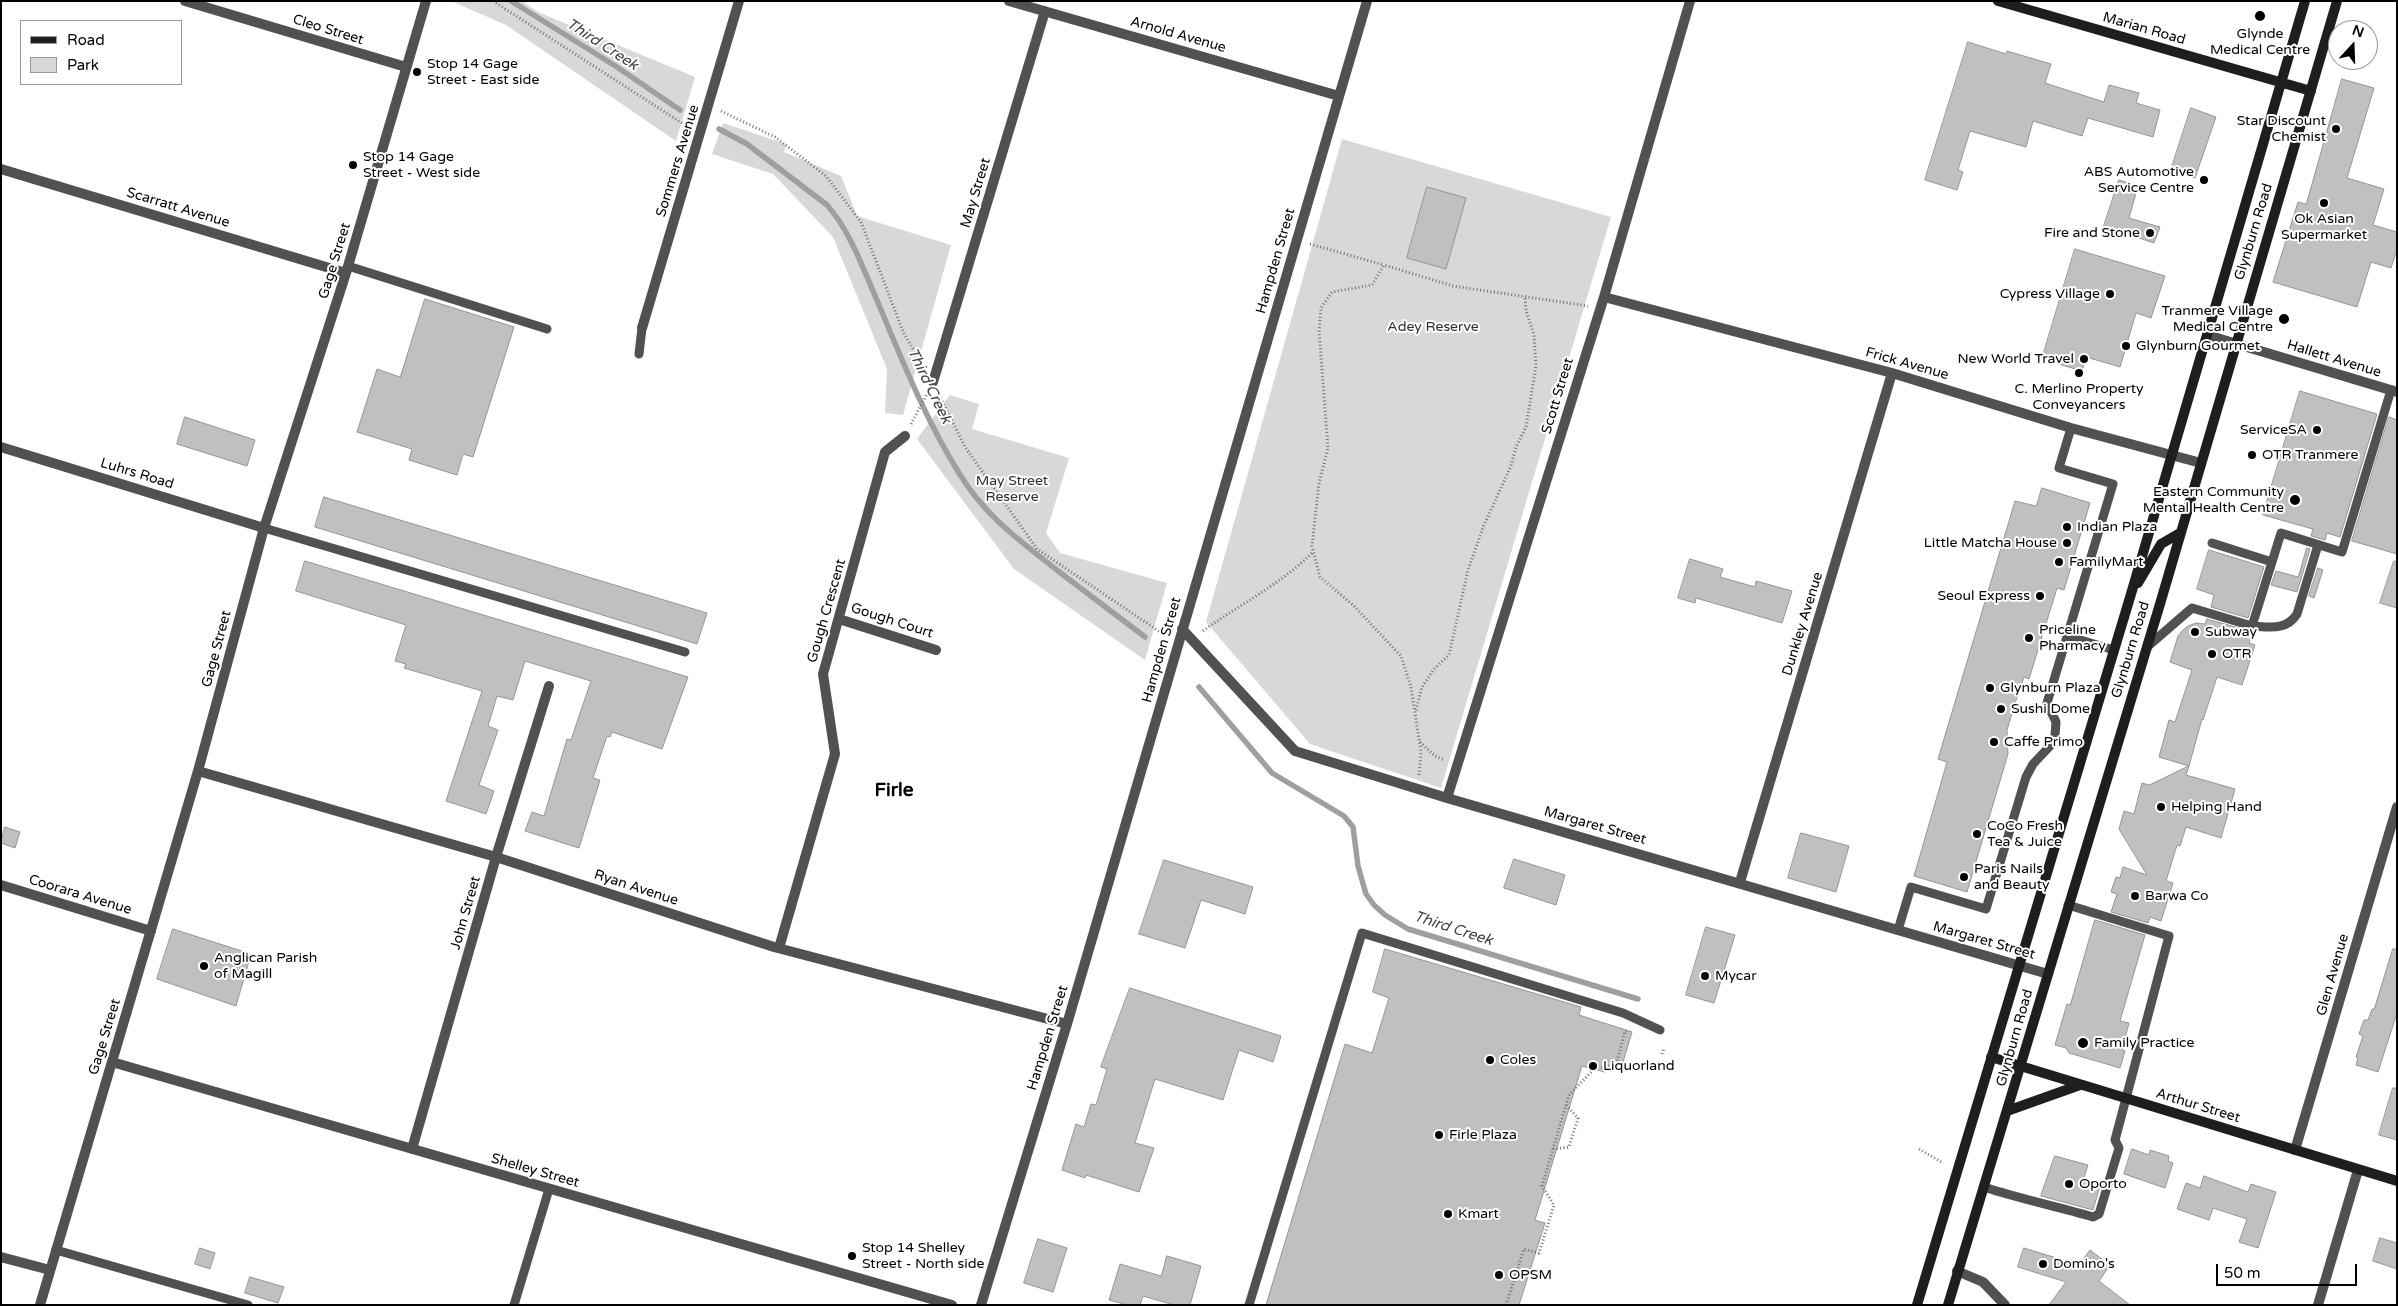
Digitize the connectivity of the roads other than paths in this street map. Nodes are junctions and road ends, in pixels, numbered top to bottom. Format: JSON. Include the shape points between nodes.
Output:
{"nodes":[{"id":1,"x":185,"y":1,"type":"edge"},
{"id":2,"x":426,"y":1,"type":"edge"},
{"id":3,"x":739,"y":1,"type":"edge"},
{"id":4,"x":1009,"y":1,"type":"edge"},
{"id":5,"x":1366,"y":1,"type":"edge"},
{"id":6,"x":1690,"y":1,"type":"edge"},
{"id":7,"x":1998,"y":1,"type":"edge"},
{"id":8,"x":2305,"y":1,"type":"edge"},
{"id":9,"x":2337,"y":1,"type":"edge"},
{"id":10,"x":1045,"y":11,"type":"junction"},
{"id":11,"x":406,"y":68,"type":"junction"},
{"id":12,"x":2280,"y":82,"type":"junction"},
{"id":13,"x":2311,"y":91,"type":"junction"},
{"id":14,"x":1339,"y":96,"type":"junction"},
{"id":15,"x":1,"y":169,"type":"edge"},
{"id":16,"x":347,"y":269,"type":"junction"},
{"id":17,"x":1602,"y":301,"type":"junction"},
{"id":18,"x":642,"y":328,"type":"joint"},
{"id":19,"x":546,"y":329,"type":"dead end"},
{"id":20,"x":2207,"y":335,"type":"junction"},
{"id":21,"x":2235,"y":344,"type":"junction"},
{"id":22,"x":639,"y":354,"type":"dead end"},
{"id":23,"x":1892,"y":373,"type":"junction"},
{"id":24,"x":933,"y":382,"type":"road end"},
{"id":25,"x":2394,"y":391,"type":"edge"},
{"id":26,"x":2071,"y":428,"type":"junction"},
{"id":27,"x":906,"y":436,"type":"road end"},
{"id":28,"x":1,"y":447,"type":"edge"},
{"id":29,"x":2171,"y":455,"type":"junction"},
{"id":30,"x":2201,"y":463,"type":"junction"},
{"id":31,"x":264,"y":528,"type":"junction"},
{"id":32,"x":2180,"y":533,"type":"junction"},
{"id":33,"x":2212,"y":543,"type":"dead end"},
{"id":34,"x":2318,"y":545,"type":"junction"},
{"id":35,"x":2272,"y":562,"type":"junction"},
{"id":36,"x":2131,"y":594,"type":"junction"},
{"id":37,"x":839,"y":619,"type":"junction"},
{"id":38,"x":2252,"y":626,"type":"junction"},
{"id":39,"x":1182,"y":628,"type":"junction"},
{"id":40,"x":2067,"y":636,"type":"junction"},
{"id":41,"x":2147,"y":646,"type":"junction"},
{"id":42,"x":936,"y":650,"type":"dead end"},
{"id":43,"x":2114,"y":650,"type":"junction"},
{"id":44,"x":685,"y":652,"type":"dead end"},
{"id":45,"x":549,"y":686,"type":"dead end"},
{"id":46,"x":198,"y":771,"type":"junction"},
{"id":47,"x":1448,"y":798,"type":"junction"},
{"id":48,"x":2397,"y":807,"type":"edge"},
{"id":49,"x":496,"y":857,"type":"junction"},
{"id":50,"x":1740,"y":882,"type":"junction"},
{"id":51,"x":1,"y":885,"type":"edge"},
{"id":52,"x":2068,"y":905,"type":"junction"},
{"id":53,"x":1898,"y":930,"type":"junction"},
{"id":54,"x":150,"y":931,"type":"junction"},
{"id":55,"x":779,"y":948,"type":"junction"},
{"id":56,"x":2019,"y":966,"type":"junction"},
{"id":57,"x":2048,"y":974,"type":"junction"},
{"id":58,"x":1067,"y":1024,"type":"junction"},
{"id":59,"x":1660,"y":1030,"type":"dead end"},
{"id":60,"x":1991,"y":1057,"type":"junction"},
{"id":61,"x":112,"y":1062,"type":"junction"},
{"id":62,"x":2021,"y":1066,"type":"junction"},
{"id":63,"x":2080,"y":1085,"type":"junction"},
{"id":64,"x":2126,"y":1099,"type":"junction"},
{"id":65,"x":2007,"y":1111,"type":"junction"},
{"id":66,"x":412,"y":1149,"type":"junction"},
{"id":67,"x":2296,"y":1150,"type":"junction"},
{"id":68,"x":2358,"y":1170,"type":"junction"},
{"id":69,"x":2397,"y":1182,"type":"edge"},
{"id":70,"x":1984,"y":1188,"type":"junction"},
{"id":71,"x":549,"y":1189,"type":"junction"},
{"id":72,"x":56,"y":1250,"type":"junction"},
{"id":73,"x":1,"y":1257,"type":"edge"},
{"id":74,"x":50,"y":1270,"type":"junction"},
{"id":75,"x":1958,"y":1271,"type":"junction"},
{"id":76,"x":40,"y":1305,"type":"edge"},
{"id":77,"x":248,"y":1305,"type":"edge"},
{"id":78,"x":514,"y":1305,"type":"edge"},
{"id":79,"x":952,"y":1305,"type":"edge"},
{"id":80,"x":982,"y":1305,"type":"edge"},
{"id":81,"x":1249,"y":1305,"type":"edge"},
{"id":82,"x":1917,"y":1305,"type":"edge"},
{"id":83,"x":1948,"y":1305,"type":"edge"},
{"id":84,"x":2005,"y":1305,"type":"edge"},
{"id":85,"x":2318,"y":1305,"type":"edge"}],
"edges":[{"from":1,"to":11,"type":"street","name":"Cleo Street"},
{"from":2,"to":11,"type":"street","name":"Gage Street"},
{"from":3,"to":18,"type":"street","name":"Sommers Avenue"},
{"from":4,"to":10,"type":"street","name":"Arnold Avenue"},
{"from":5,"to":14,"type":"street","name":"Hampden Street"},
{"from":6,"to":17,"type":"street","name":"Scott Street"},
{"from":7,"to":12,"type":"main road","name":"Marian Road"},
{"from":8,"to":12,"type":"main road","name":"Glynburn Road"},
{"from":9,"to":13,"type":"main road","name":"Glynburn Road"},
{"from":10,"to":14,"type":"street","name":"Arnold Avenue"},
{"from":10,"to":24,"type":"street","name":"May Street"},
{"from":11,"to":16,"type":"street","name":"Gage Street"},
{"from":12,"to":13,"type":"main road","name":"Marian Road"},
{"from":12,"to":20,"type":"main road","name":"Glynburn Road"},
{"from":13,"to":21,"type":"main road","name":"Glynburn Road"},
{"from":14,"to":39,"type":"street","name":"Hampden Street"},
{"from":15,"to":16,"type":"street","name":"Scarratt Avenue"},
{"from":16,"to":19,"type":"lane"},
{"from":16,"to":31,"type":"street","name":"Gage Street"},
{"from":17,"to":23,"type":"street","name":"Frick Avenue"},
{"from":17,"to":47,"type":"street","name":"Scott Street"},
{"from":18,"to":22,"type":"lane"},
{"from":20,"to":21,"type":"street","name":"Hallett Avenue"},
{"from":20,"to":29,"type":"main road","name":"Glynburn Road"},
{"from":21,"to":25,"type":"street","name":"Hallett Avenue"},
{"from":21,"to":30,"type":"main road","name":"Glynburn Road"},
{"from":23,"to":26,"type":"street","name":"Frick Avenue"},
{"from":23,"to":50,"type":"street","name":"Dunkley Avenue"},
{"from":25,"to":34,"type":"lane","via":[[2342,552]]},
{"from":26,"to":29,"type":"street","name":"Frick Avenue"},
{"from":26,"to":40,"type":"lane","via":[[2059,468],[2113,484]]},
{"from":27,"to":37,"type":"street","name":"Gough Crescent","via":[[886,452]]},
{"from":28,"to":31,"type":"street","name":"Luhrs Road"},
{"from":29,"to":30,"type":"street","name":"Frick Avenue"},
{"from":29,"to":36,"type":"main road","name":"Glynburn Road"},
{"from":30,"to":32,"type":"main road","name":"Glynburn Road"},
{"from":31,"to":44,"type":"lane"},
{"from":31,"to":46,"type":"street","name":"Gage Street"},
{"from":32,"to":36,"type":"main road","via":[[2161,544]]},
{"from":32,"to":41,"type":"main road","name":"Glynburn Road"},
{"from":33,"to":35,"type":"lane"},
{"from":34,"to":35,"type":"lane","via":[[2281,533]]},
{"from":34,"to":38,"type":"lane","via":[[2292,622],[2280,628]]},
{"from":35,"to":38,"type":"lane"},
{"from":36,"to":43,"type":"main road","name":"Glynburn Road"},
{"from":37,"to":42,"type":"street","name":"Gough Court"},
{"from":37,"to":55,"type":"street","name":"Gough Crescent","via":[[823,674],[835,754]]},
{"from":38,"to":41,"type":"lane","via":[[2192,608]]},
{"from":39,"to":47,"type":"street","name":"Margaret Street","via":[[1295,751]]},
{"from":39,"to":58,"type":"street","name":"Hampden Street"},
{"from":40,"to":43,"type":"lane"},
{"from":40,"to":53,"type":"lane","via":[[2048,703],[2056,722],[2055,735],[2026,777],[1986,909],[1911,887]]},
{"from":41,"to":52,"type":"main road","name":"Glynburn Road"},
{"from":43,"to":56,"type":"main road","name":"Glynburn Road"},
{"from":45,"to":49,"type":"street","name":"John Street"},
{"from":46,"to":49,"type":"street","name":"Ryan Avenue"},
{"from":46,"to":54,"type":"street","name":"Gage Street"},
{"from":47,"to":50,"type":"street","name":"Margaret Street"},
{"from":48,"to":67,"type":"street","name":"Glen Avenue"},
{"from":49,"to":55,"type":"street","name":"Ryan Avenue"},
{"from":49,"to":66,"type":"street","name":"John Street"},
{"from":50,"to":53,"type":"street","name":"Margaret Street"},
{"from":51,"to":54,"type":"street","name":"Coorara Avenue"},
{"from":52,"to":57,"type":"main road","name":"Glynburn Road"},
{"from":52,"to":64,"type":"lane","via":[[2169,936]]},
{"from":53,"to":56,"type":"street","name":"Margaret Street"},
{"from":54,"to":61,"type":"street","name":"Gage Street"},
{"from":55,"to":58,"type":"street","name":"Ryan Avenue"},
{"from":56,"to":57,"type":"street","name":"Margaret Street"},
{"from":56,"to":60,"type":"main road","name":"Glynburn Road"},
{"from":57,"to":62,"type":"main road","name":"Glynburn Road"},
{"from":58,"to":80,"type":"street","name":"Hampden Street"},
{"from":59,"to":81,"type":"lane","via":[[1624,1013],[1362,933]]},
{"from":60,"to":62,"type":"main road","name":"Arthur Street"},
{"from":60,"to":82,"type":"main road","name":"Glynburn Road"},
{"from":61,"to":66,"type":"street","name":"Shelley Street"},
{"from":61,"to":72,"type":"street","name":"Gage Street"},
{"from":62,"to":63,"type":"main road","name":"Arthur Street"},
{"from":62,"to":65,"type":"main road","name":"Glynburn Road"},
{"from":63,"to":64,"type":"main road","name":"Arthur Street"},
{"from":63,"to":65,"type":"main road"},
{"from":64,"to":67,"type":"main road","name":"Arthur Street"},
{"from":64,"to":70,"type":"lane","via":[[2115,1140],[2119,1148],[2099,1214],[2093,1217]]},
{"from":65,"to":70,"type":"main road","name":"Glynburn Road"},
{"from":66,"to":71,"type":"street","name":"Shelley Street"},
{"from":67,"to":68,"type":"main road","name":"Arthur Street"},
{"from":68,"to":69,"type":"main road","name":"Arthur Street"},
{"from":68,"to":85,"type":"street"},
{"from":70,"to":75,"type":"main road","name":"Glynburn Road"},
{"from":71,"to":78,"type":"lane"},
{"from":71,"to":79,"type":"street","name":"Shelley Street"},
{"from":72,"to":74,"type":"street","name":"Gage Street"},
{"from":72,"to":77,"type":"lane"},
{"from":73,"to":74,"type":"street"},
{"from":74,"to":76,"type":"street","name":"Gage Street"},
{"from":75,"to":83,"type":"main road","name":"Glynburn Road"},
{"from":75,"to":84,"type":"street","via":[[1983,1282]]}]}
